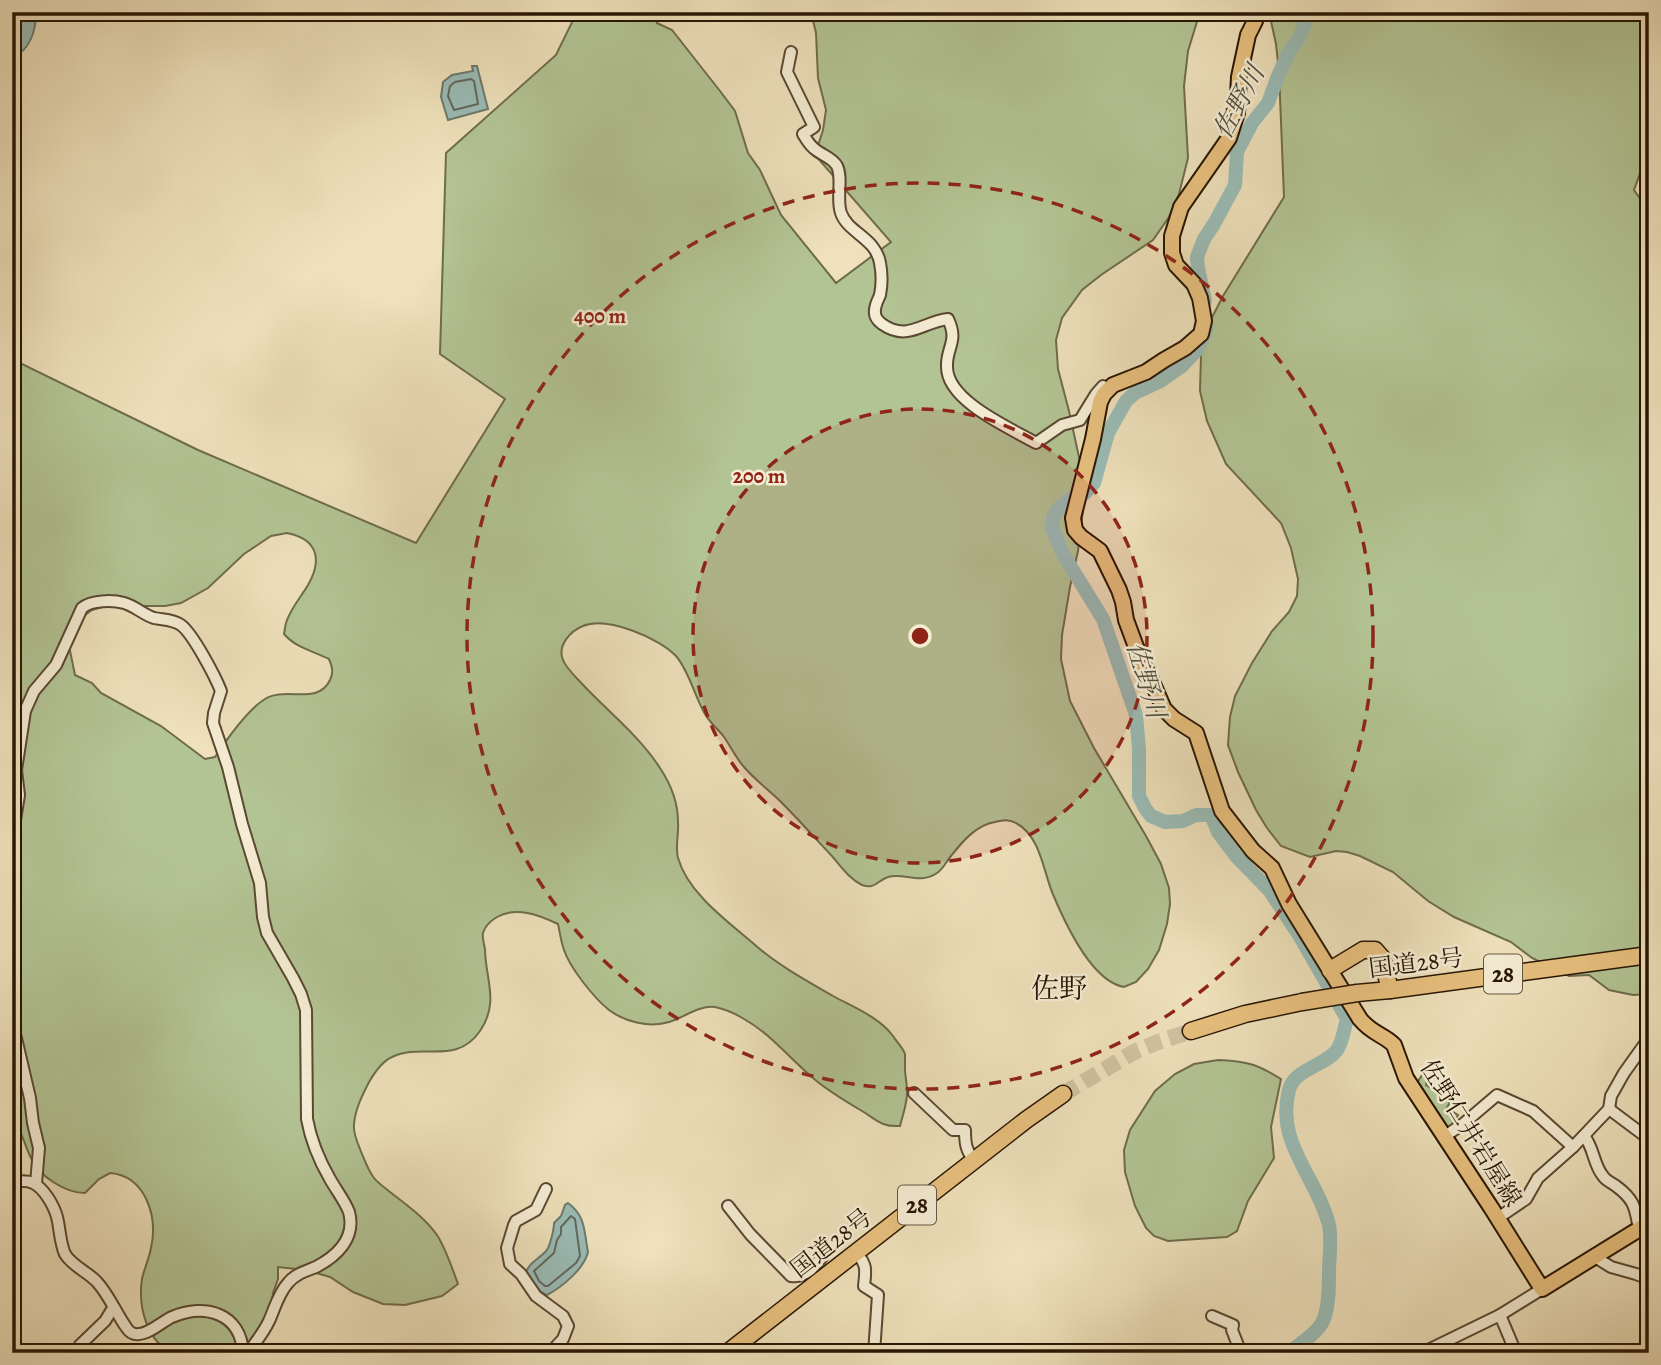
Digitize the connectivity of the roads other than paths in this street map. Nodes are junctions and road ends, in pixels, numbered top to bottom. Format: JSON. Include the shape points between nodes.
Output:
{"nodes":[{"id":1,"x":1257,"y":12,"type":"edge"},
{"id":2,"x":792,"y":52,"type":"dead end"},
{"id":3,"x":1110,"y":388,"type":"junction"},
{"id":4,"x":12,"y":839,"type":"edge"},
{"id":5,"x":1649,"y":955,"type":"edge"},
{"id":6,"x":1330,"y":970,"type":"junction"},
{"id":7,"x":1390,"y":990,"type":"junction"},
{"id":8,"x":12,"y":1021,"type":"edge"},
{"id":9,"x":1191,"y":1031,"type":"tunnel mouth"},
{"id":10,"x":1649,"y":1038,"type":"edge"},
{"id":11,"x":914,"y":1093,"type":"dead end"},
{"id":12,"x":1063,"y":1094,"type":"tunnel mouth"},
{"id":13,"x":1609,"y":1109,"type":"junction"},
{"id":14,"x":1445,"y":1136,"type":"junction"},
{"id":15,"x":1584,"y":1136,"type":"junction"},
{"id":16,"x":1649,"y":1139,"type":"edge"},
{"id":17,"x":1573,"y":1147,"type":"junction"},
{"id":18,"x":974,"y":1160,"type":"junction"},
{"id":19,"x":12,"y":1182,"type":"edge"},
{"id":20,"x":36,"y":1184,"type":"junction"},
{"id":21,"x":546,"y":1189,"type":"dead end"},
{"id":22,"x":727,"y":1206,"type":"dead end"},
{"id":23,"x":1498,"y":1218,"type":"junction"},
{"id":24,"x":1644,"y":1226,"type":"edge"},
{"id":25,"x":831,"y":1246,"type":"dead end"},
{"id":26,"x":856,"y":1252,"type":"junction"},
{"id":27,"x":1595,"y":1257,"type":"junction"},
{"id":28,"x":1649,"y":1279,"type":"edge"},
{"id":29,"x":1542,"y":1289,"type":"junction"},
{"id":30,"x":113,"y":1308,"type":"junction"},
{"id":31,"x":1500,"y":1315,"type":"junction"},
{"id":32,"x":1212,"y":1316,"type":"dead end"},
{"id":33,"x":78,"y":1353,"type":"edge"},
{"id":34,"x":246,"y":1353,"type":"edge"},
{"id":35,"x":550,"y":1353,"type":"edge"},
{"id":36,"x":727,"y":1353,"type":"edge"},
{"id":37,"x":874,"y":1353,"type":"edge"},
{"id":38,"x":1241,"y":1353,"type":"edge"},
{"id":39,"x":1422,"y":1353,"type":"edge"},
{"id":40,"x":1516,"y":1353,"type":"edge"}],
"edges":[{"from":1,"to":3,"type":"main road","via":[[1248,34],[1229,138],[1181,207],[1171,236],[1176,265],[1198,290],[1204,321],[1201,334],[1146,372]]},
{"from":2,"to":3,"type":"street","via":[[787,72],[814,127],[803,134],[838,167],[842,217],[878,255],[881,281],[876,318],[900,332],[948,319],[953,330],[947,371],[959,394],[1036,443],[1062,425],[1080,420],[1104,384]]},
{"from":3,"to":6,"type":"main road","name":"佐野仁井岩屋線","via":[[1100,402],[1073,518],[1075,530],[1100,551],[1164,709],[1196,733],[1222,811],[1272,868]]},
{"from":4,"to":34,"type":"street","via":[[25,710],[56,665],[82,608],[95,601],[125,603],[153,618],[181,625],[221,691],[213,723],[257,873],[263,918],[306,1010],[310,1136],[351,1223],[347,1242],[340,1249],[286,1284],[268,1324]]},
{"from":5,"to":7,"type":"highway","name":"国道28号","number":"28"},
{"from":6,"to":7,"type":"highway","via":[[1363,950],[1375,950],[1382,958]]},
{"from":6,"to":14,"type":"main road","name":"佐野仁井岩屋線","via":[[1367,1028],[1394,1045],[1406,1077]]},
{"from":7,"to":9,"type":"highway","name":"国道28号","number":"28","bridge":true,"via":[[1302,1002]]},
{"from":8,"to":20,"type":"street","via":[[39,1148]]},
{"from":10,"to":13,"type":"street","via":[[1611,1096]]},
{"from":11,"to":18,"type":"street","via":[[953,1130],[965,1130],[965,1145]]},
{"from":12,"to":18,"type":"highway","name":"国道28号","number":"28"},
{"from":13,"to":15,"type":"street"},
{"from":13,"to":16,"type":"street"},
{"from":14,"to":17,"type":"street","via":[[1497,1095],[1533,1111]]},
{"from":14,"to":23,"type":"main road","name":"佐野仁井岩屋線"},
{"from":15,"to":17,"type":"street"},
{"from":15,"to":24,"type":"street","via":[[1605,1180],[1633,1202]]},
{"from":17,"to":23,"type":"street","via":[[1538,1178],[1526,1199]]},
{"from":18,"to":26,"type":"highway","name":"国道28号","number":"28"},
{"from":19,"to":20,"type":"street"},
{"from":20,"to":30,"type":"street","via":[[53,1206],[66,1255],[96,1280]]},
{"from":21,"to":35,"type":"street","via":[[536,1210],[516,1222],[507,1248],[510,1264],[568,1326]]},
{"from":22,"to":25,"type":"street","via":[[791,1276],[808,1273]]},
{"from":23,"to":29,"type":"main road","name":"佐野仁井岩屋線"},
{"from":24,"to":27,"type":"main road"},
{"from":26,"to":36,"type":"highway","name":"国道28号","number":"28"},
{"from":26,"to":37,"type":"street","via":[[866,1268],[864,1286],[878,1295]]},
{"from":27,"to":28,"type":"street"},
{"from":27,"to":29,"type":"main road"},
{"from":29,"to":31,"type":"street"},
{"from":30,"to":33,"type":"street"},
{"from":30,"to":34,"type":"street","via":[[128,1330],[138,1335],[189,1311],[220,1315],[239,1332]]},
{"from":31,"to":39,"type":"street"},
{"from":31,"to":40,"type":"street"},
{"from":32,"to":38,"type":"street","via":[[1233,1325]]}]}
